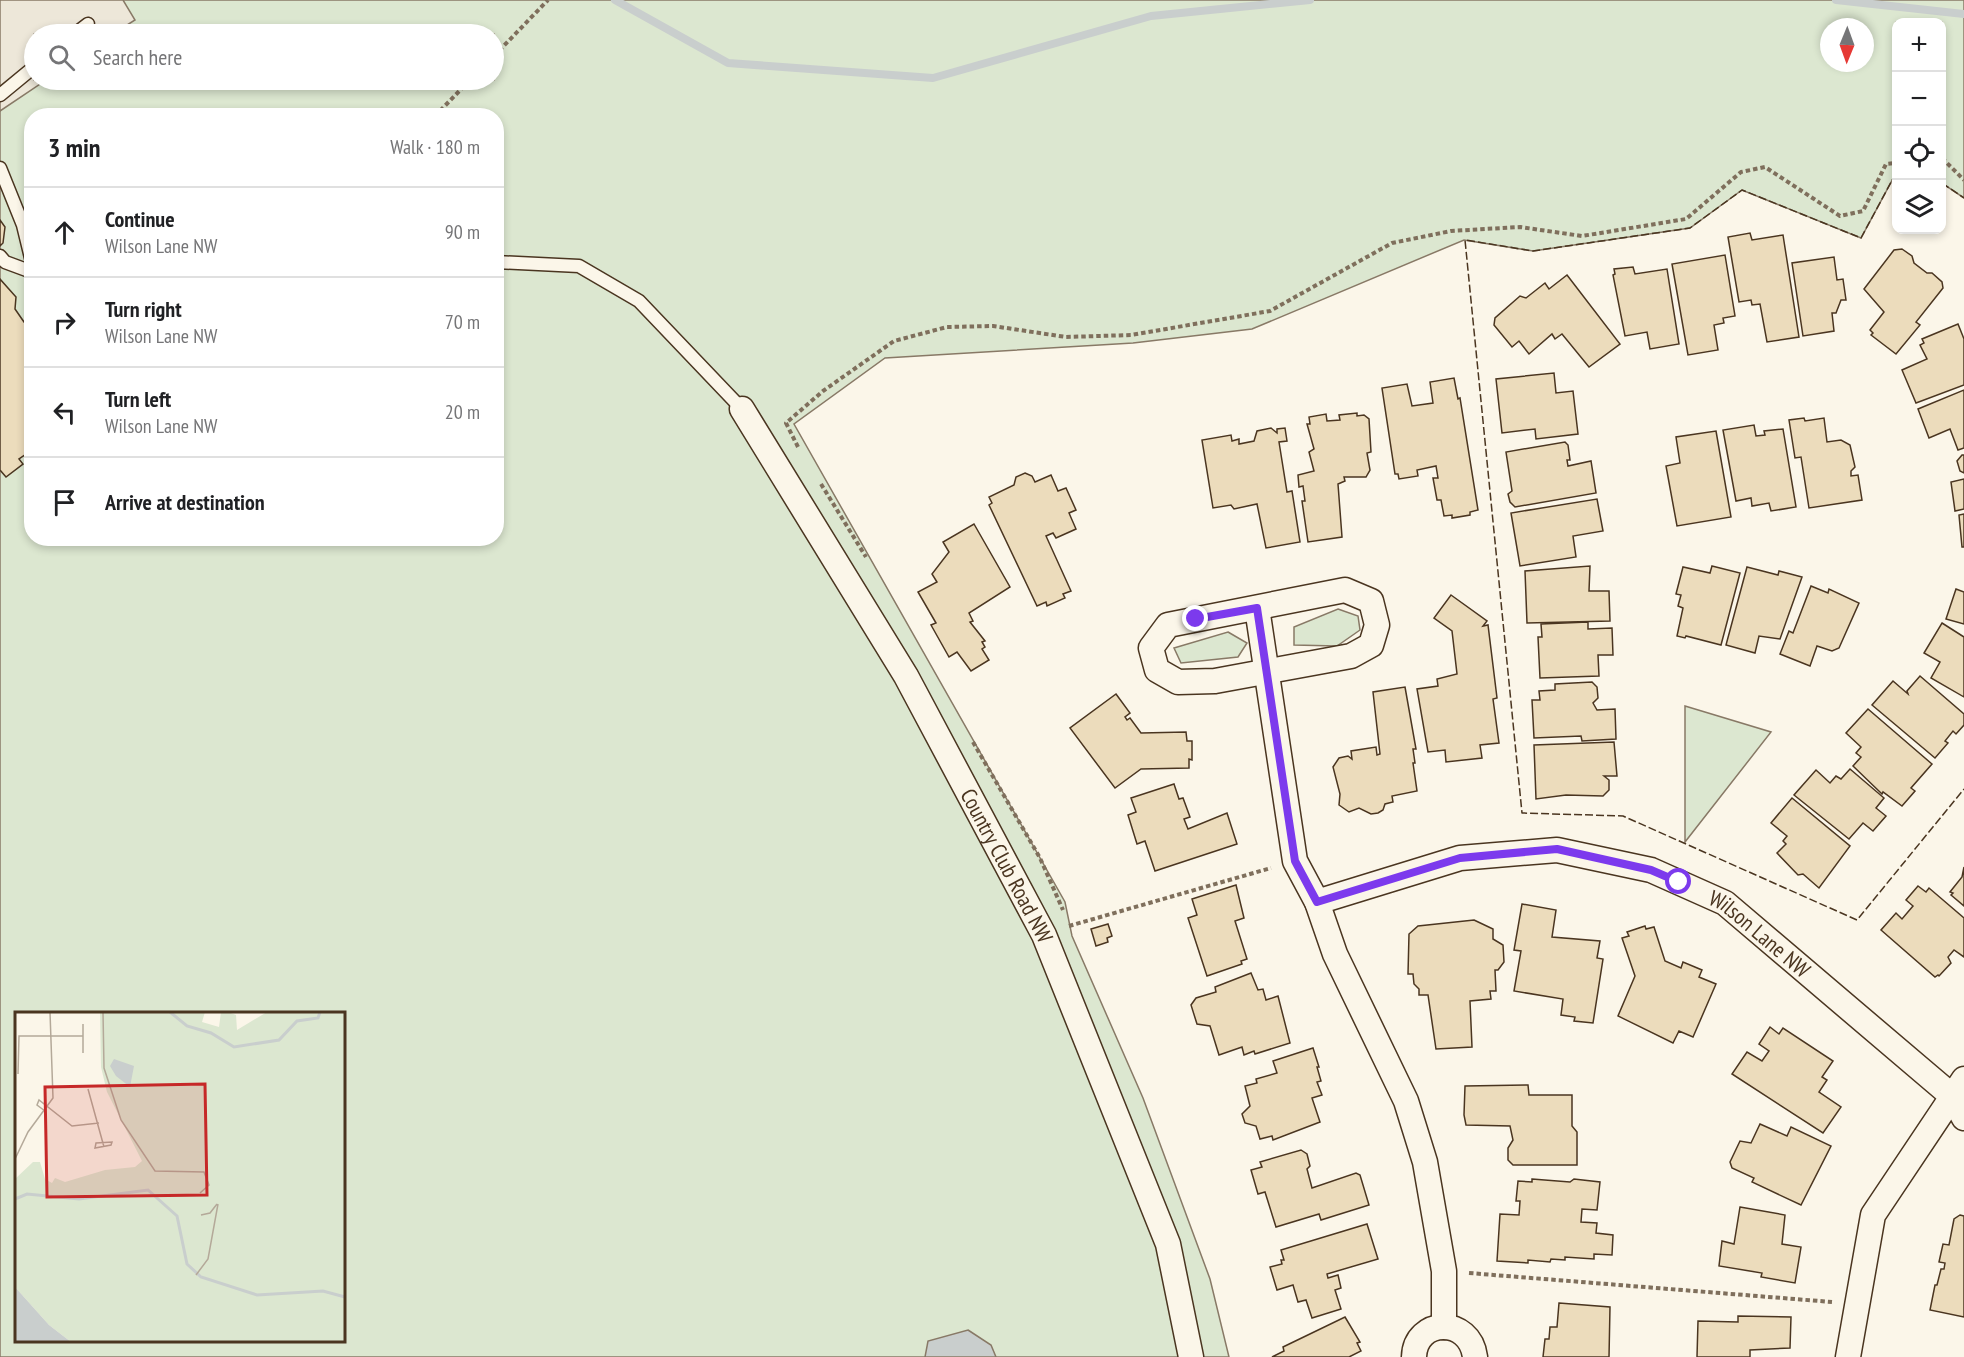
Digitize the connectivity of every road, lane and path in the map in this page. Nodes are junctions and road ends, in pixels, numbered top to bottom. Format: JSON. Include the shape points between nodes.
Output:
{"nodes":[{"id":1,"x":548,"y":0,"type":"edge"},
{"id":2,"x":504,"y":46,"type":"edge"},
{"id":3,"x":24,"y":75,"type":"edge"},
{"id":4,"x":460,"y":90,"type":"edge"},
{"id":5,"x":0,"y":95,"type":"edge"},
{"id":6,"x":443,"y":108,"type":"edge"},
{"id":7,"x":1892,"y":163,"type":"edge"},
{"id":8,"x":1946,"y":163,"type":"edge"},
{"id":9,"x":0,"y":168,"type":"edge"},
{"id":10,"x":1964,"y":180,"type":"edge"},
{"id":11,"x":24,"y":229,"type":"edge"},
{"id":12,"x":0,"y":256,"type":"edge"},
{"id":13,"x":504,"y":262,"type":"edge"},
{"id":14,"x":24,"y":269,"type":"edge"},
{"id":15,"x":742,"y":409,"type":"joint"},
{"id":16,"x":801,"y":454,"type":"dead end"},
{"id":17,"x":819,"y":480,"type":"dead end"},
{"id":18,"x":871,"y":565,"type":"dead end"},
{"id":19,"x":1257,"y":608,"type":"junction"},
{"id":20,"x":1268,"y":672,"type":"junction"},
{"id":21,"x":970,"y":737,"type":"dead end"},
{"id":22,"x":1295,"y":861,"type":"junction"},
{"id":23,"x":1317,"y":902,"type":"junction"},
{"id":24,"x":1958,"y":1088,"type":"edge"},
{"id":25,"x":1964,"y":1118,"type":"edge"},
{"id":26,"x":1444,"y":1271,"type":"junction"},
{"id":27,"x":1857,"y":1304,"type":"junction"},
{"id":28,"x":1444,"y":1327,"type":"junction"},
{"id":29,"x":1191,"y":1357,"type":"edge"},
{"id":30,"x":1414,"y":1357,"type":"edge"},
{"id":31,"x":1475,"y":1357,"type":"edge"},
{"id":32,"x":1848,"y":1357,"type":"edge"}],
"edges":[{"from":1,"to":2,"type":"path"},
{"from":3,"to":5,"type":"lane"},
{"from":4,"to":6,"type":"path"},
{"from":7,"to":16,"type":"path","via":[[1886,164],[1863,211],[1840,216],[1765,167],[1741,172],[1686,219],[1582,236],[1520,227],[1451,231],[1392,243],[1270,311],[1131,334],[1066,337],[993,326],[947,327],[894,341],[823,391],[786,423]]},
{"from":8,"to":10,"type":"path"},
{"from":9,"to":11,"type":"lane"},
{"from":12,"to":14,"type":"lane"},
{"from":13,"to":15,"type":"lane","via":[[579,266],[639,301]]},
{"from":15,"to":29,"type":"street","name":"Country Club Road NW","via":[[906,676],[1044,934],[1168,1245]]},
{"from":17,"to":18,"type":"path"},
{"from":19,"to":20,"type":"street"},
{"from":19,"to":20,"type":"street","via":[[1168,625],[1152,648],[1157,670],[1178,682],[1215,681]]},
{"from":19,"to":20,"type":"street","via":[[1345,590],[1371,601],[1377,625],[1371,645],[1351,656]]},
{"from":20,"to":22,"type":"street"},
{"from":21,"to":22,"type":"path","via":[[1040,858],[1070,927]]},
{"from":22,"to":23,"type":"street"},
{"from":23,"to":24,"type":"street","name":"Wilson Lane NW","via":[[1460,858],[1557,849],[1651,870],[1725,903]]},
{"from":23,"to":26,"type":"street","via":[[1335,954],[1406,1101],[1425,1162]]},
{"from":24,"to":25,"type":"street"},
{"from":24,"to":27,"type":"street","via":[[1873,1215]]},
{"from":26,"to":27,"type":"path"},
{"from":26,"to":28,"type":"street"},
{"from":27,"to":32,"type":"street"},
{"from":28,"to":30,"type":"street","via":[[1425,1334],[1418,1341]]},
{"from":28,"to":31,"type":"street","via":[[1463,1332]]}]}
